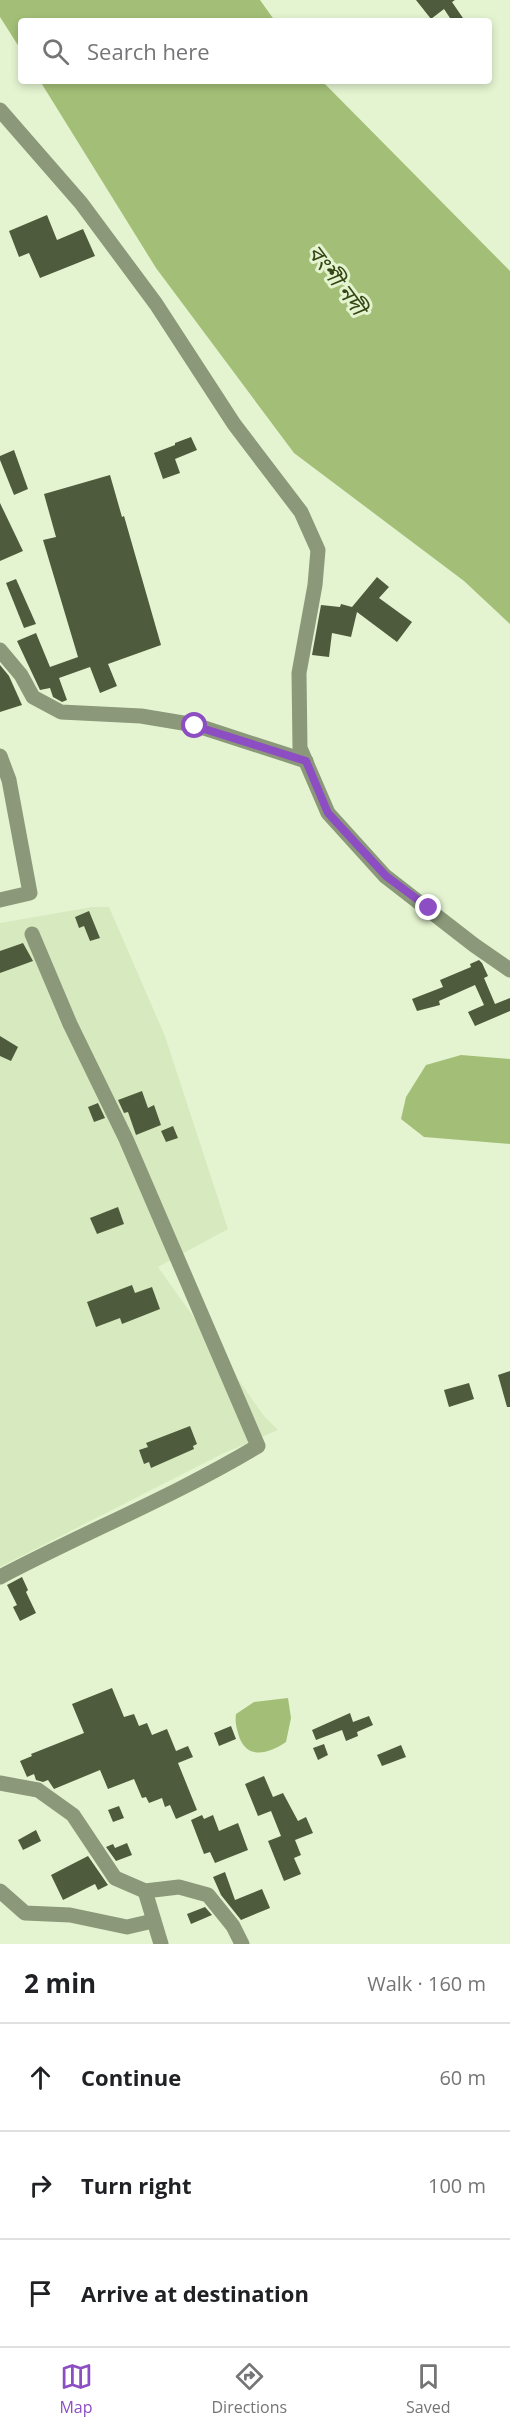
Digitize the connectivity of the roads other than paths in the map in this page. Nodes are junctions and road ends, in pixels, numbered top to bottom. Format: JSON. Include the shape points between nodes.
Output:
{"nodes":[{"id":1,"x":0,"y":110,"type":"edge"},
{"id":2,"x":0,"y":650,"type":"edge"},
{"id":3,"x":0,"y":756,"type":"edge"},
{"id":4,"x":306,"y":761,"type":"junction"},
{"id":5,"x":0,"y":900,"type":"edge"},
{"id":6,"x":32,"y":934,"type":"dead end"},
{"id":7,"x":510,"y":970,"type":"edge"},
{"id":8,"x":0,"y":1577,"type":"edge"},
{"id":9,"x":0,"y":1783,"type":"edge"},
{"id":10,"x":0,"y":1890,"type":"edge"},
{"id":11,"x":145,"y":1891,"type":"junction"},
{"id":12,"x":153,"y":1921,"type":"junction"},
{"id":13,"x":161,"y":1944,"type":"edge"},
{"id":14,"x":242,"y":1944,"type":"edge"}],
"edges":[{"from":1,"to":4,"type":"street","via":[[81,203],[156,304],[234,424],[305,522],[318,550],[299,673],[300,748]]},
{"from":2,"to":4,"type":"street","via":[[33,697],[61,712],[141,716],[195,726]]},
{"from":3,"to":5,"type":"street","via":[[9,780],[30,893]]},
{"from":4,"to":7,"type":"street","via":[[328,813],[386,876]]},
{"from":6,"to":8,"type":"street","via":[[126,1139],[258,1446],[164,1498]]},
{"from":9,"to":11,"type":"street","via":[[38,1790],[73,1815],[115,1878]]},
{"from":10,"to":12,"type":"street","via":[[25,1914],[70,1915],[126,1927]]},
{"from":11,"to":12,"type":"street"},
{"from":11,"to":14,"type":"street","via":[[178,1887],[208,1895]]},
{"from":12,"to":13,"type":"street"}]}
